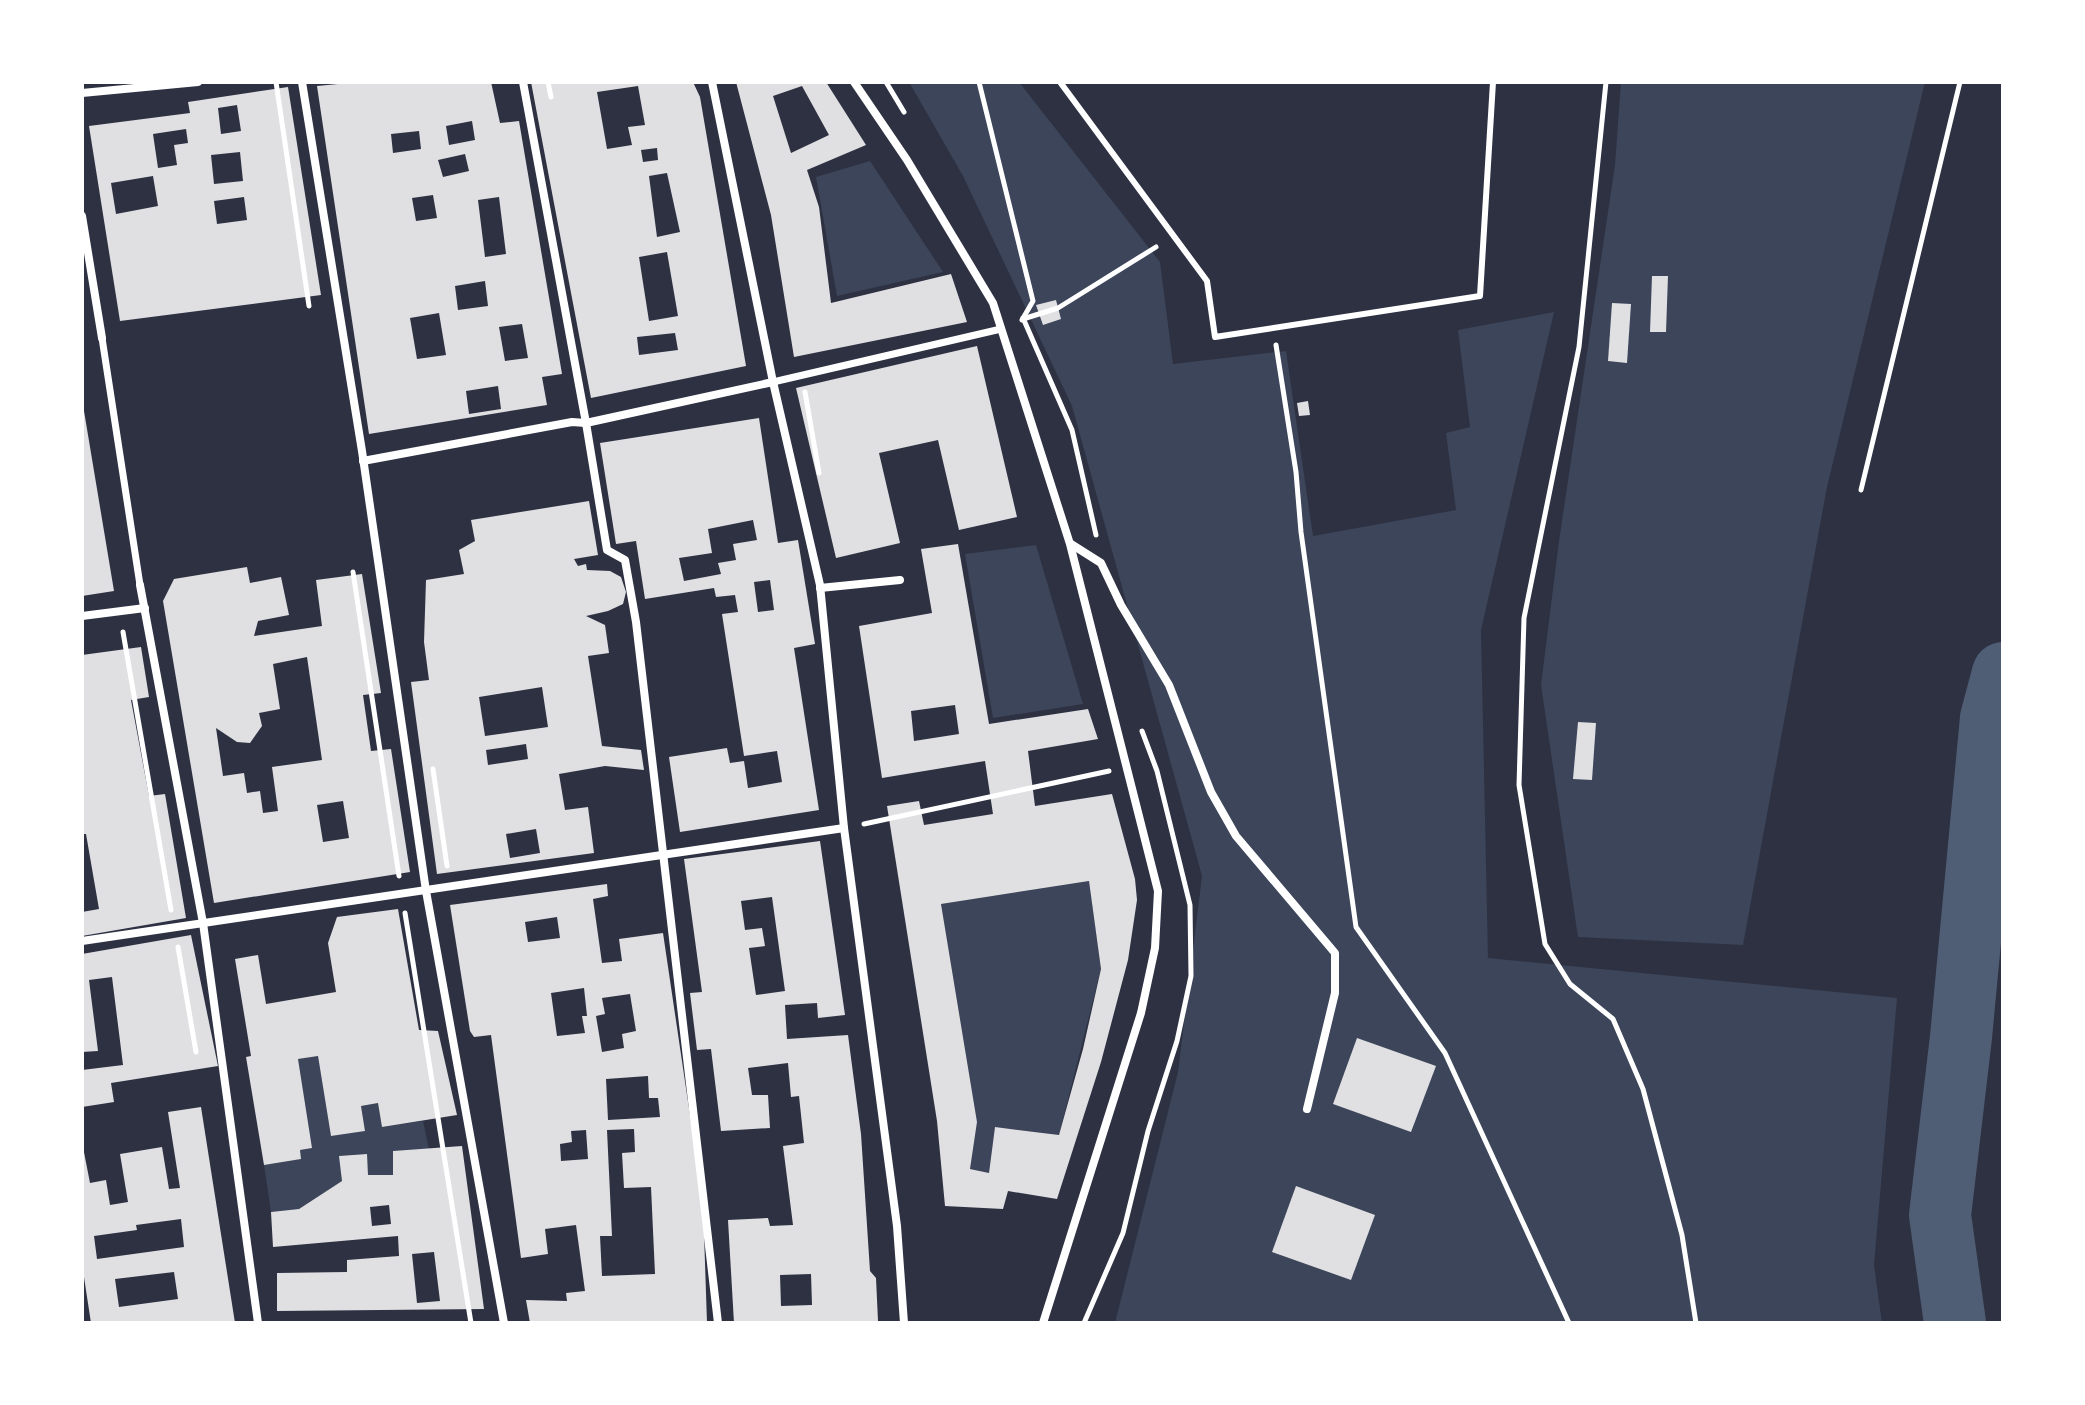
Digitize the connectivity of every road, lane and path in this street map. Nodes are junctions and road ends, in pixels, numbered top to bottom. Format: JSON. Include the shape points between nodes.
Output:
{"nodes":[{"id":1,"x":198,"y":82,"type":"edge"},
{"id":2,"x":276,"y":82,"type":"edge"},
{"id":3,"x":302,"y":82,"type":"edge"},
{"id":4,"x":523,"y":82,"type":"edge"},
{"id":5,"x":712,"y":82,"type":"edge"},
{"id":6,"x":854,"y":82,"type":"edge"},
{"id":7,"x":979,"y":82,"type":"edge"},
{"id":8,"x":1060,"y":82,"type":"edge"},
{"id":9,"x":1493,"y":82,"type":"edge"},
{"id":10,"x":1606,"y":82,"type":"edge"},
{"id":11,"x":1960,"y":82,"type":"edge"},
{"id":12,"x":82,"y":93,"type":"edge"},
{"id":13,"x":82,"y":216,"type":"edge"},
{"id":14,"x":1155,"y":247,"type":"dead end"},
{"id":15,"x":1033,"y":301,"type":"dead end"},
{"id":16,"x":309,"y":306,"type":"dead end"},
{"id":17,"x":1023,"y":319,"type":"dead end"},
{"id":18,"x":1001,"y":329,"type":"junction"},
{"id":19,"x":102,"y":338,"type":"joint"},
{"id":20,"x":1276,"y":348,"type":"dead end"},
{"id":21,"x":773,"y":382,"type":"junction"},
{"id":22,"x":586,"y":423,"type":"junction"},
{"id":23,"x":363,"y":461,"type":"junction"},
{"id":24,"x":1861,"y":490,"type":"dead end"},
{"id":25,"x":1070,"y":544,"type":"junction"},
{"id":26,"x":353,"y":572,"type":"dead end"},
{"id":27,"x":900,"y":580,"type":"dead end"},
{"id":28,"x":140,"y":585,"type":"joint"},
{"id":29,"x":820,"y":588,"type":"junction"},
{"id":30,"x":145,"y":608,"type":"junction"},
{"id":31,"x":120,"y":611,"type":"junction"},
{"id":32,"x":82,"y":616,"type":"edge"},
{"id":33,"x":1127,"y":767,"type":"junction"},
{"id":34,"x":844,"y":828,"type":"junction"},
{"id":35,"x":663,"y":855,"type":"junction"},
{"id":36,"x":426,"y":891,"type":"junction"},
{"id":37,"x":402,"y":894,"type":"junction"},
{"id":38,"x":203,"y":923,"type":"junction"},
{"id":39,"x":174,"y":927,"type":"junction"},
{"id":40,"x":82,"y":941,"type":"edge"},
{"id":41,"x":197,"y":1058,"type":"dead end"},
{"id":42,"x":1307,"y":1109,"type":"dead end"},
{"id":43,"x":258,"y":1323,"type":"edge"},
{"id":44,"x":471,"y":1323,"type":"edge"},
{"id":45,"x":504,"y":1323,"type":"edge"},
{"id":46,"x":718,"y":1323,"type":"edge"},
{"id":47,"x":904,"y":1323,"type":"edge"},
{"id":48,"x":1043,"y":1323,"type":"edge"},
{"id":49,"x":1569,"y":1323,"type":"edge"},
{"id":50,"x":1696,"y":1323,"type":"edge"}],
"edges":[{"from":1,"to":12,"type":"street"},
{"from":2,"to":16,"type":"path"},
{"from":3,"to":23,"type":"street"},
{"from":4,"to":22,"type":"street"},
{"from":5,"to":21,"type":"street"},
{"from":6,"to":18,"type":"street","via":[[993,303]]},
{"from":7,"to":15,"type":"path"},
{"from":8,"to":9,"type":"lane","via":[[1207,281],[1215,337],[1480,296]]},
{"from":10,"to":50,"type":"path","via":[[1579,347],[1524,618],[1519,785],[1545,944],[1570,984],[1613,1019],[1643,1089],[1682,1235]]},
{"from":11,"to":24,"type":"path"},
{"from":13,"to":19,"type":"street"},
{"from":14,"to":17,"type":"path","via":[[1058,308]]},
{"from":18,"to":21,"type":"street"},
{"from":18,"to":25,"type":"street"},
{"from":19,"to":28,"type":"street"},
{"from":20,"to":49,"type":"path","via":[[1356,927],[1445,1053]]},
{"from":21,"to":22,"type":"street"},
{"from":21,"to":29,"type":"street"},
{"from":22,"to":23,"type":"street"},
{"from":22,"to":35,"type":"street","via":[[607,550],[625,560]]},
{"from":23,"to":36,"type":"street"},
{"from":25,"to":33,"type":"street"},
{"from":25,"to":42,"type":"street","via":[[1101,563],[1169,685],[1211,792],[1236,836],[1335,953],[1335,993]]},
{"from":26,"to":37,"type":"path"},
{"from":27,"to":29,"type":"street"},
{"from":28,"to":30,"type":"street"},
{"from":29,"to":34,"type":"street"},
{"from":30,"to":31,"type":"street"},
{"from":30,"to":38,"type":"street"},
{"from":31,"to":32,"type":"street"},
{"from":31,"to":39,"type":"path"},
{"from":33,"to":34,"type":"path"},
{"from":33,"to":48,"type":"street","via":[[1158,891],[1155,948],[1141,1013]]},
{"from":34,"to":35,"type":"street"},
{"from":34,"to":47,"type":"street","via":[[897,1226]]},
{"from":35,"to":36,"type":"street"},
{"from":35,"to":46,"type":"street"},
{"from":36,"to":37,"type":"street"},
{"from":36,"to":45,"type":"street"},
{"from":37,"to":38,"type":"street"},
{"from":37,"to":44,"type":"path"},
{"from":38,"to":39,"type":"street"},
{"from":38,"to":43,"type":"street"},
{"from":39,"to":40,"type":"street"},
{"from":39,"to":41,"type":"path"}]}
